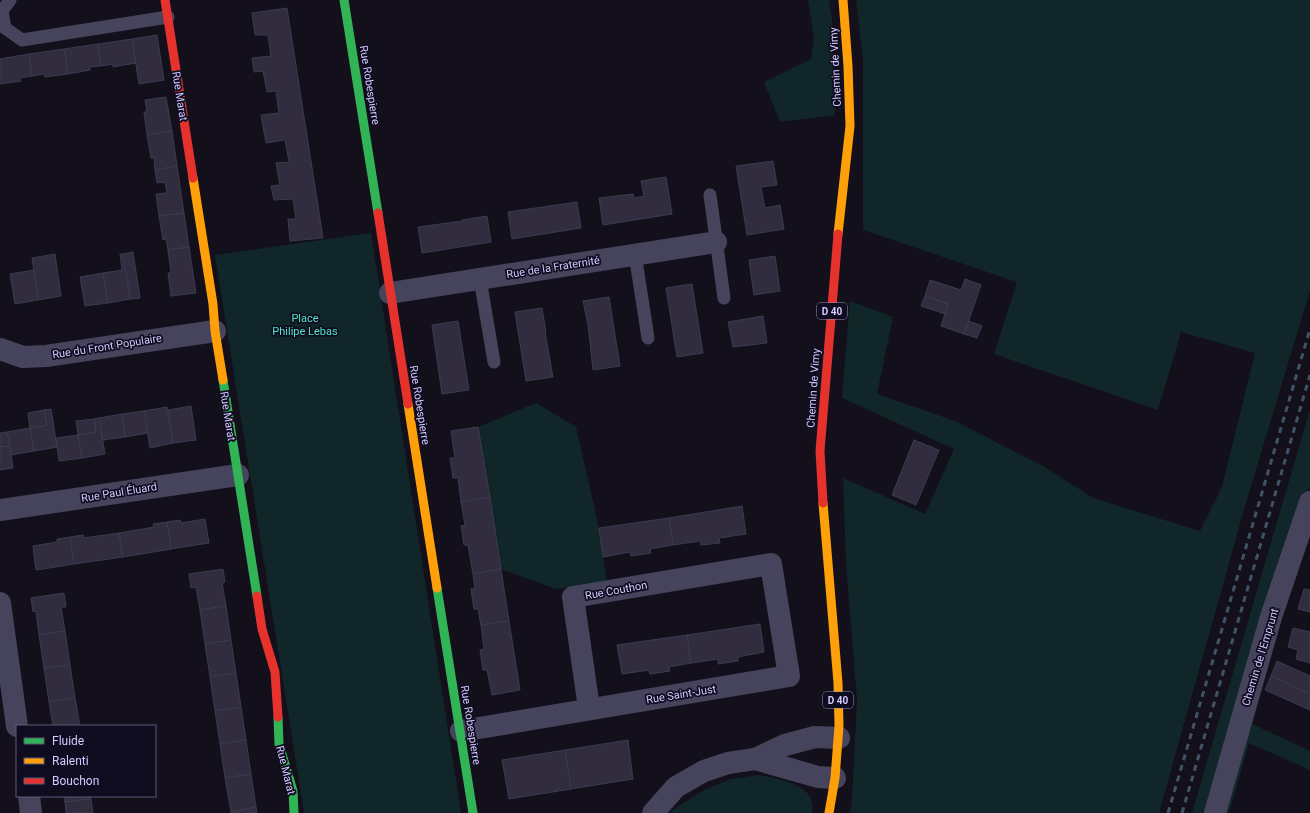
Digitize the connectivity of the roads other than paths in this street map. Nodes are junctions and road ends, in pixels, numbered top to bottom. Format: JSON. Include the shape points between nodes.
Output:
{"nodes":[{"id":1,"x":10,"y":0,"type":"edge"},
{"id":2,"x":165,"y":0,"type":"edge"},
{"id":3,"x":344,"y":0,"type":"edge"},
{"id":4,"x":843,"y":0,"type":"edge"},
{"id":5,"x":168,"y":17,"type":"junction"},
{"id":6,"x":710,"y":195,"type":"dead end"},
{"id":7,"x":716,"y":242,"type":"junction"},
{"id":8,"x":635,"y":254,"type":"junction"},
{"id":9,"x":480,"y":279,"type":"junction"},
{"id":10,"x":390,"y":293,"type":"junction"},
{"id":11,"x":724,"y":298,"type":"dead end"},
{"id":12,"x":214,"y":331,"type":"junction"},
{"id":13,"x":648,"y":338,"type":"dead end"},
{"id":14,"x":0,"y":349,"type":"edge"},
{"id":15,"x":494,"y":362,"type":"dead end"},
{"id":16,"x":238,"y":475,"type":"junction"},
{"id":17,"x":1310,"y":502,"type":"edge"},
{"id":18,"x":0,"y":510,"type":"edge"},
{"id":19,"x":771,"y":564,"type":"joint"},
{"id":20,"x":0,"y":603,"type":"edge"},
{"id":21,"x":589,"y":708,"type":"junction"},
{"id":22,"x":18,"y":725,"type":"edge"},
{"id":23,"x":461,"y":731,"type":"junction"},
{"id":24,"x":839,"y":738,"type":"junction"},
{"id":25,"x":755,"y":759,"type":"junction"},
{"id":26,"x":836,"y":778,"type":"junction"},
{"id":27,"x":28,"y":797,"type":"edge"},
{"id":28,"x":32,"y":813,"type":"edge"},
{"id":29,"x":294,"y":813,"type":"edge"},
{"id":30,"x":473,"y":813,"type":"edge"},
{"id":31,"x":653,"y":813,"type":"edge"},
{"id":32,"x":829,"y":813,"type":"edge"},
{"id":33,"x":1215,"y":813,"type":"edge"}],
"edges":[{"from":1,"to":5,"type":"lane","via":[[2,11],[5,28],[22,40]]},
{"from":2,"to":5,"type":"street","name":"Rue Marat"},
{"from":3,"to":10,"type":"street","name":"Rue Robespierre"},
{"from":4,"to":24,"type":"street","name":"Chemin de Vimy","number":"D 40","via":[[850,126],[839,223],[820,451],[838,683]]},
{"from":5,"to":12,"type":"street","name":"Rue Marat","via":[[213,304]]},
{"from":6,"to":7,"type":"lane"},
{"from":7,"to":8,"type":"street","name":"Rue de la Fraternité"},
{"from":7,"to":11,"type":"lane"},
{"from":8,"to":9,"type":"street","name":"Rue de la Fraternité"},
{"from":8,"to":13,"type":"lane"},
{"from":9,"to":10,"type":"street","name":"Rue de la Fraternité"},
{"from":9,"to":15,"type":"lane"},
{"from":10,"to":23,"type":"street","name":"Rue Robespierre"},
{"from":12,"to":14,"type":"street","name":"Rue du Front Populaire","via":[[46,356],[23,357]]},
{"from":12,"to":16,"type":"street","name":"Rue Marat"},
{"from":16,"to":18,"type":"street","name":"Rue Paul Éluard"},
{"from":16,"to":29,"type":"street","name":"Rue Marat","via":[[262,629],[275,672],[279,744],[293,791]]},
{"from":17,"to":33,"type":"street","name":"Chemin de l'Emprunt","via":[[1271,617]]},
{"from":19,"to":21,"type":"street","name":"Rue Couthon","via":[[572,597]]},
{"from":19,"to":21,"type":"street","name":"Rue Saint-Just","via":[[789,676]]},
{"from":20,"to":22,"type":"street"},
{"from":21,"to":23,"type":"street","name":"Rue Saint-Just"},
{"from":23,"to":30,"type":"street","name":"Rue Robespierre"},
{"from":24,"to":25,"type":"street","via":[[815,737],[785,745]]},
{"from":24,"to":26,"type":"street","name":"Chemin de Vimy","number":"D 40"},
{"from":25,"to":26,"type":"street","via":[[818,777]]},
{"from":25,"to":31,"type":"street","via":[[728,763],[704,771],[676,788]]},
{"from":26,"to":32,"type":"street","number":"D 40"},
{"from":27,"to":28,"type":"street"}]}
